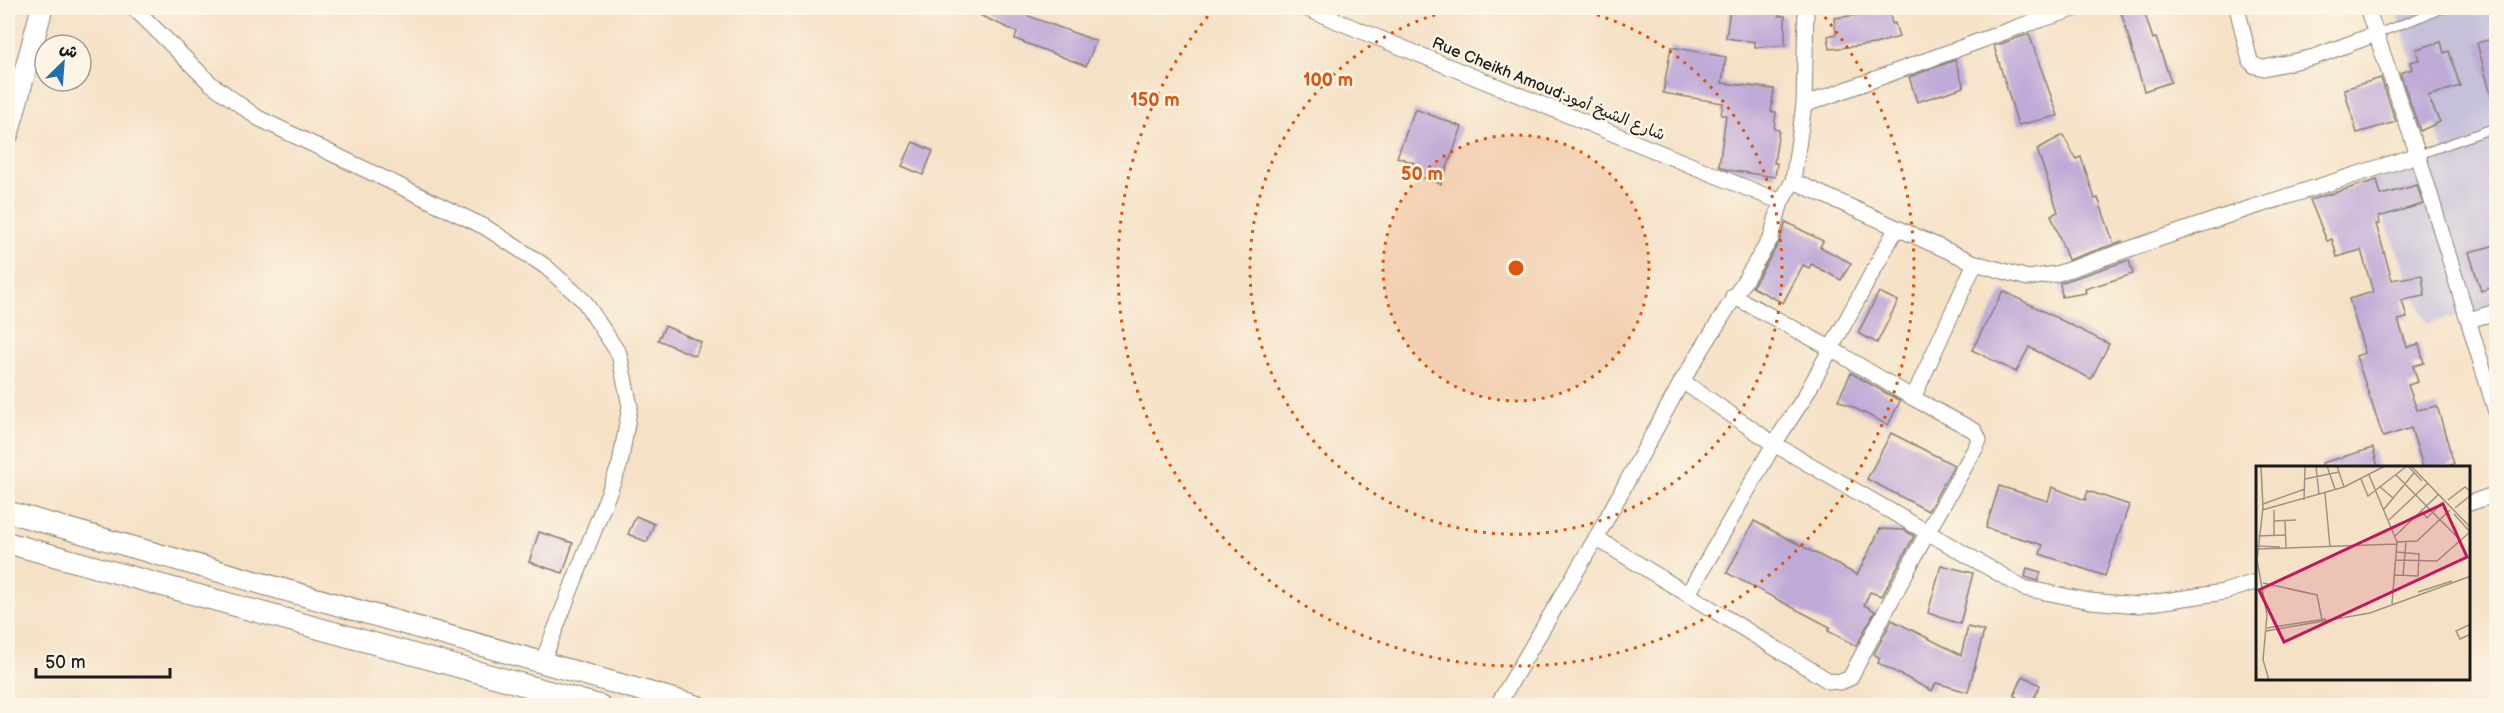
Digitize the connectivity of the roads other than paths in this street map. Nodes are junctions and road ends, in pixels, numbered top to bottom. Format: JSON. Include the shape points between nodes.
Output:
{"nodes":[{"id":1,"x":42,"y":8,"type":"edge"},
{"id":2,"x":134,"y":8,"type":"edge"},
{"id":3,"x":1305,"y":8,"type":"edge"},
{"id":4,"x":1806,"y":8,"type":"edge"},
{"id":5,"x":2077,"y":8,"type":"edge"},
{"id":6,"x":2237,"y":8,"type":"edge"},
{"id":7,"x":2367,"y":8,"type":"edge"},
{"id":8,"x":2444,"y":8,"type":"edge"},
{"id":9,"x":2376,"y":34,"type":"junction"},
{"id":10,"x":1804,"y":105,"type":"junction"},
{"id":11,"x":2496,"y":127,"type":"edge"},
{"id":12,"x":8,"y":134,"type":"edge"},
{"id":13,"x":2418,"y":155,"type":"junction"},
{"id":14,"x":1793,"y":181,"type":"junction"},
{"id":15,"x":1781,"y":202,"type":"junction"},
{"id":16,"x":1896,"y":228,"type":"junction"},
{"id":17,"x":1975,"y":263,"type":"junction"},
{"id":18,"x":1733,"y":296,"type":"junction"},
{"id":19,"x":2496,"y":312,"type":"edge"},
{"id":20,"x":2469,"y":320,"type":"junction"},
{"id":21,"x":1830,"y":348,"type":"junction"},
{"id":22,"x":1682,"y":381,"type":"junction"},
{"id":23,"x":1913,"y":398,"type":"junction"},
{"id":24,"x":2496,"y":412,"type":"edge"},
{"id":25,"x":1774,"y":444,"type":"junction"},
{"id":26,"x":2496,"y":494,"type":"edge"},
{"id":27,"x":2471,"y":502,"type":"edge"},
{"id":28,"x":8,"y":512,"type":"edge"},
{"id":29,"x":1928,"y":531,"type":"junction"},
{"id":30,"x":1596,"y":538,"type":"junction"},
{"id":31,"x":8,"y":543,"type":"edge"},
{"id":32,"x":2256,"y":582,"type":"edge"},
{"id":33,"x":1688,"y":594,"type":"junction"},
{"id":34,"x":542,"y":663,"type":"junction"},
{"id":35,"x":601,"y":705,"type":"edge"},
{"id":36,"x":697,"y":705,"type":"edge"},
{"id":37,"x":1497,"y":705,"type":"edge"}],
"edges":[{"from":1,"to":12,"type":"street"},
{"from":2,"to":34,"type":"street","via":[[210,83],[258,118],[485,227],[545,266],[584,301],[619,354],[630,406],[620,464]]},
{"from":3,"to":15,"type":"street","name":"Rue Cheikh Amoud;شارع الشيخ أمود"},
{"from":4,"to":10,"type":"street"},
{"from":5,"to":10,"type":"street"},
{"from":6,"to":9,"type":"street","via":[[2250,61],[2264,68],[2314,57]]},
{"from":7,"to":9,"type":"street"},
{"from":8,"to":9,"type":"lane"},
{"from":9,"to":13,"type":"street"},
{"from":10,"to":14,"type":"street"},
{"from":11,"to":13,"type":"lane"},
{"from":13,"to":17,"type":"street","via":[[2056,274],[2028,278]]},
{"from":13,"to":20,"type":"street"},
{"from":14,"to":15,"type":"street"},
{"from":14,"to":16,"type":"street"},
{"from":15,"to":18,"type":"street","via":[[1771,238]]},
{"from":16,"to":17,"type":"street"},
{"from":16,"to":21,"type":"street"},
{"from":17,"to":23,"type":"street"},
{"from":18,"to":21,"type":"street"},
{"from":18,"to":22,"type":"street"},
{"from":19,"to":20,"type":"street"},
{"from":20,"to":24,"type":"street"},
{"from":21,"to":23,"type":"street"},
{"from":21,"to":25,"type":"street"},
{"from":22,"to":25,"type":"street"},
{"from":22,"to":30,"type":"street"},
{"from":23,"to":29,"type":"street","via":[[1975,431],[1978,440]]},
{"from":25,"to":29,"type":"street"},
{"from":25,"to":33,"type":"street"},
{"from":26,"to":27,"type":"street"},
{"from":28,"to":34,"type":"street"},
{"from":29,"to":32,"type":"street","via":[[2024,588],[2091,601],[2138,605],[2224,592]]},
{"from":29,"to":33,"type":"street","via":[[1850,678],[1841,682],[1829,681]]},
{"from":30,"to":33,"type":"street"},
{"from":30,"to":37,"type":"street"},
{"from":31,"to":35,"type":"street"},
{"from":34,"to":36,"type":"street"}]}
